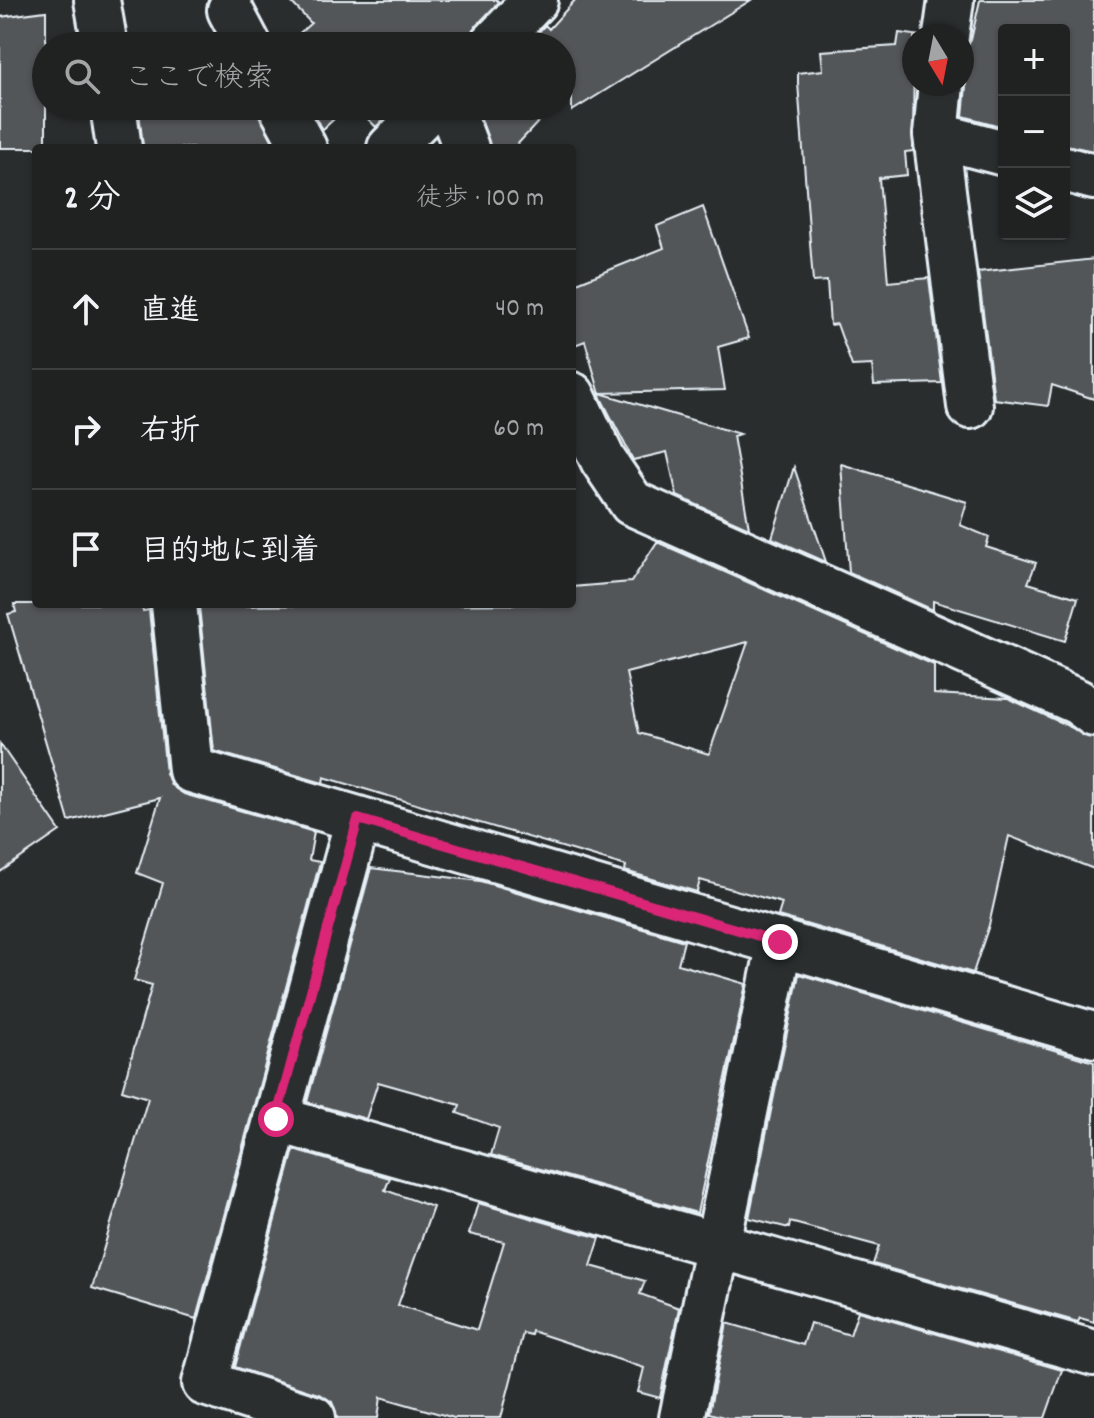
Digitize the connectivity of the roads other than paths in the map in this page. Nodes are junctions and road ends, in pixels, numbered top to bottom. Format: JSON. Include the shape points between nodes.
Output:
{"nodes":[{"id":1,"x":97,"y":0,"type":"edge"},
{"id":2,"x":535,"y":0,"type":"edge"},
{"id":3,"x":951,"y":0,"type":"edge"},
{"id":4,"x":948,"y":24,"type":"edge"},
{"id":5,"x":103,"y":32,"type":"edge"},
{"id":6,"x":504,"y":32,"type":"edge"},
{"id":7,"x":940,"y":96,"type":"edge"},
{"id":8,"x":115,"y":120,"type":"edge"},
{"id":9,"x":289,"y":120,"type":"edge"},
{"id":10,"x":418,"y":120,"type":"edge"},
{"id":11,"x":455,"y":120,"type":"edge"},
{"id":12,"x":936,"y":135,"type":"junction"},
{"id":13,"x":118,"y":144,"type":"edge"},
{"id":14,"x":302,"y":144,"type":"edge"},
{"id":15,"x":394,"y":144,"type":"edge"},
{"id":16,"x":464,"y":144,"type":"edge"},
{"id":17,"x":998,"y":151,"type":"edge"},
{"id":18,"x":1070,"y":171,"type":"edge"},
{"id":19,"x":1094,"y":177,"type":"edge"},
{"id":20,"x":576,"y":403,"type":"edge"},
{"id":21,"x":970,"y":406,"type":"dead end"},
{"id":22,"x":174,"y":608,"type":"edge"},
{"id":23,"x":1094,"y":714,"type":"edge"},
{"id":24,"x":358,"y":819,"type":"junction"},
{"id":25,"x":780,"y":942,"type":"junction"},
{"id":26,"x":1094,"y":1035,"type":"edge"},
{"id":27,"x":276,"y":1119,"type":"junction"},
{"id":28,"x":718,"y":1245,"type":"junction"},
{"id":29,"x":1094,"y":1353,"type":"edge"},
{"id":30,"x":313,"y":1418,"type":"edge"},
{"id":31,"x":682,"y":1418,"type":"edge"}],
"edges":[{"from":1,"to":5,"type":"street"},
{"from":2,"to":6,"type":"street"},
{"from":3,"to":4,"type":"street"},
{"from":7,"to":12,"type":"street"},
{"from":8,"to":13,"type":"street"},
{"from":9,"to":14,"type":"street"},
{"from":10,"to":15,"type":"street"},
{"from":11,"to":16,"type":"street"},
{"from":12,"to":17,"type":"street"},
{"from":12,"to":21,"type":"street"},
{"from":18,"to":19,"type":"street"},
{"from":20,"to":23,"type":"street","via":[[603,460],[632,503],[1078,702]]},
{"from":22,"to":24,"type":"street","via":[[191,770]]},
{"from":24,"to":25,"type":"street"},
{"from":24,"to":27,"type":"street"},
{"from":25,"to":26,"type":"street"},
{"from":25,"to":28,"type":"street"},
{"from":27,"to":28,"type":"street"},
{"from":27,"to":30,"type":"street","via":[[205,1383]]},
{"from":28,"to":29,"type":"street"},
{"from":28,"to":31,"type":"street"}]}
